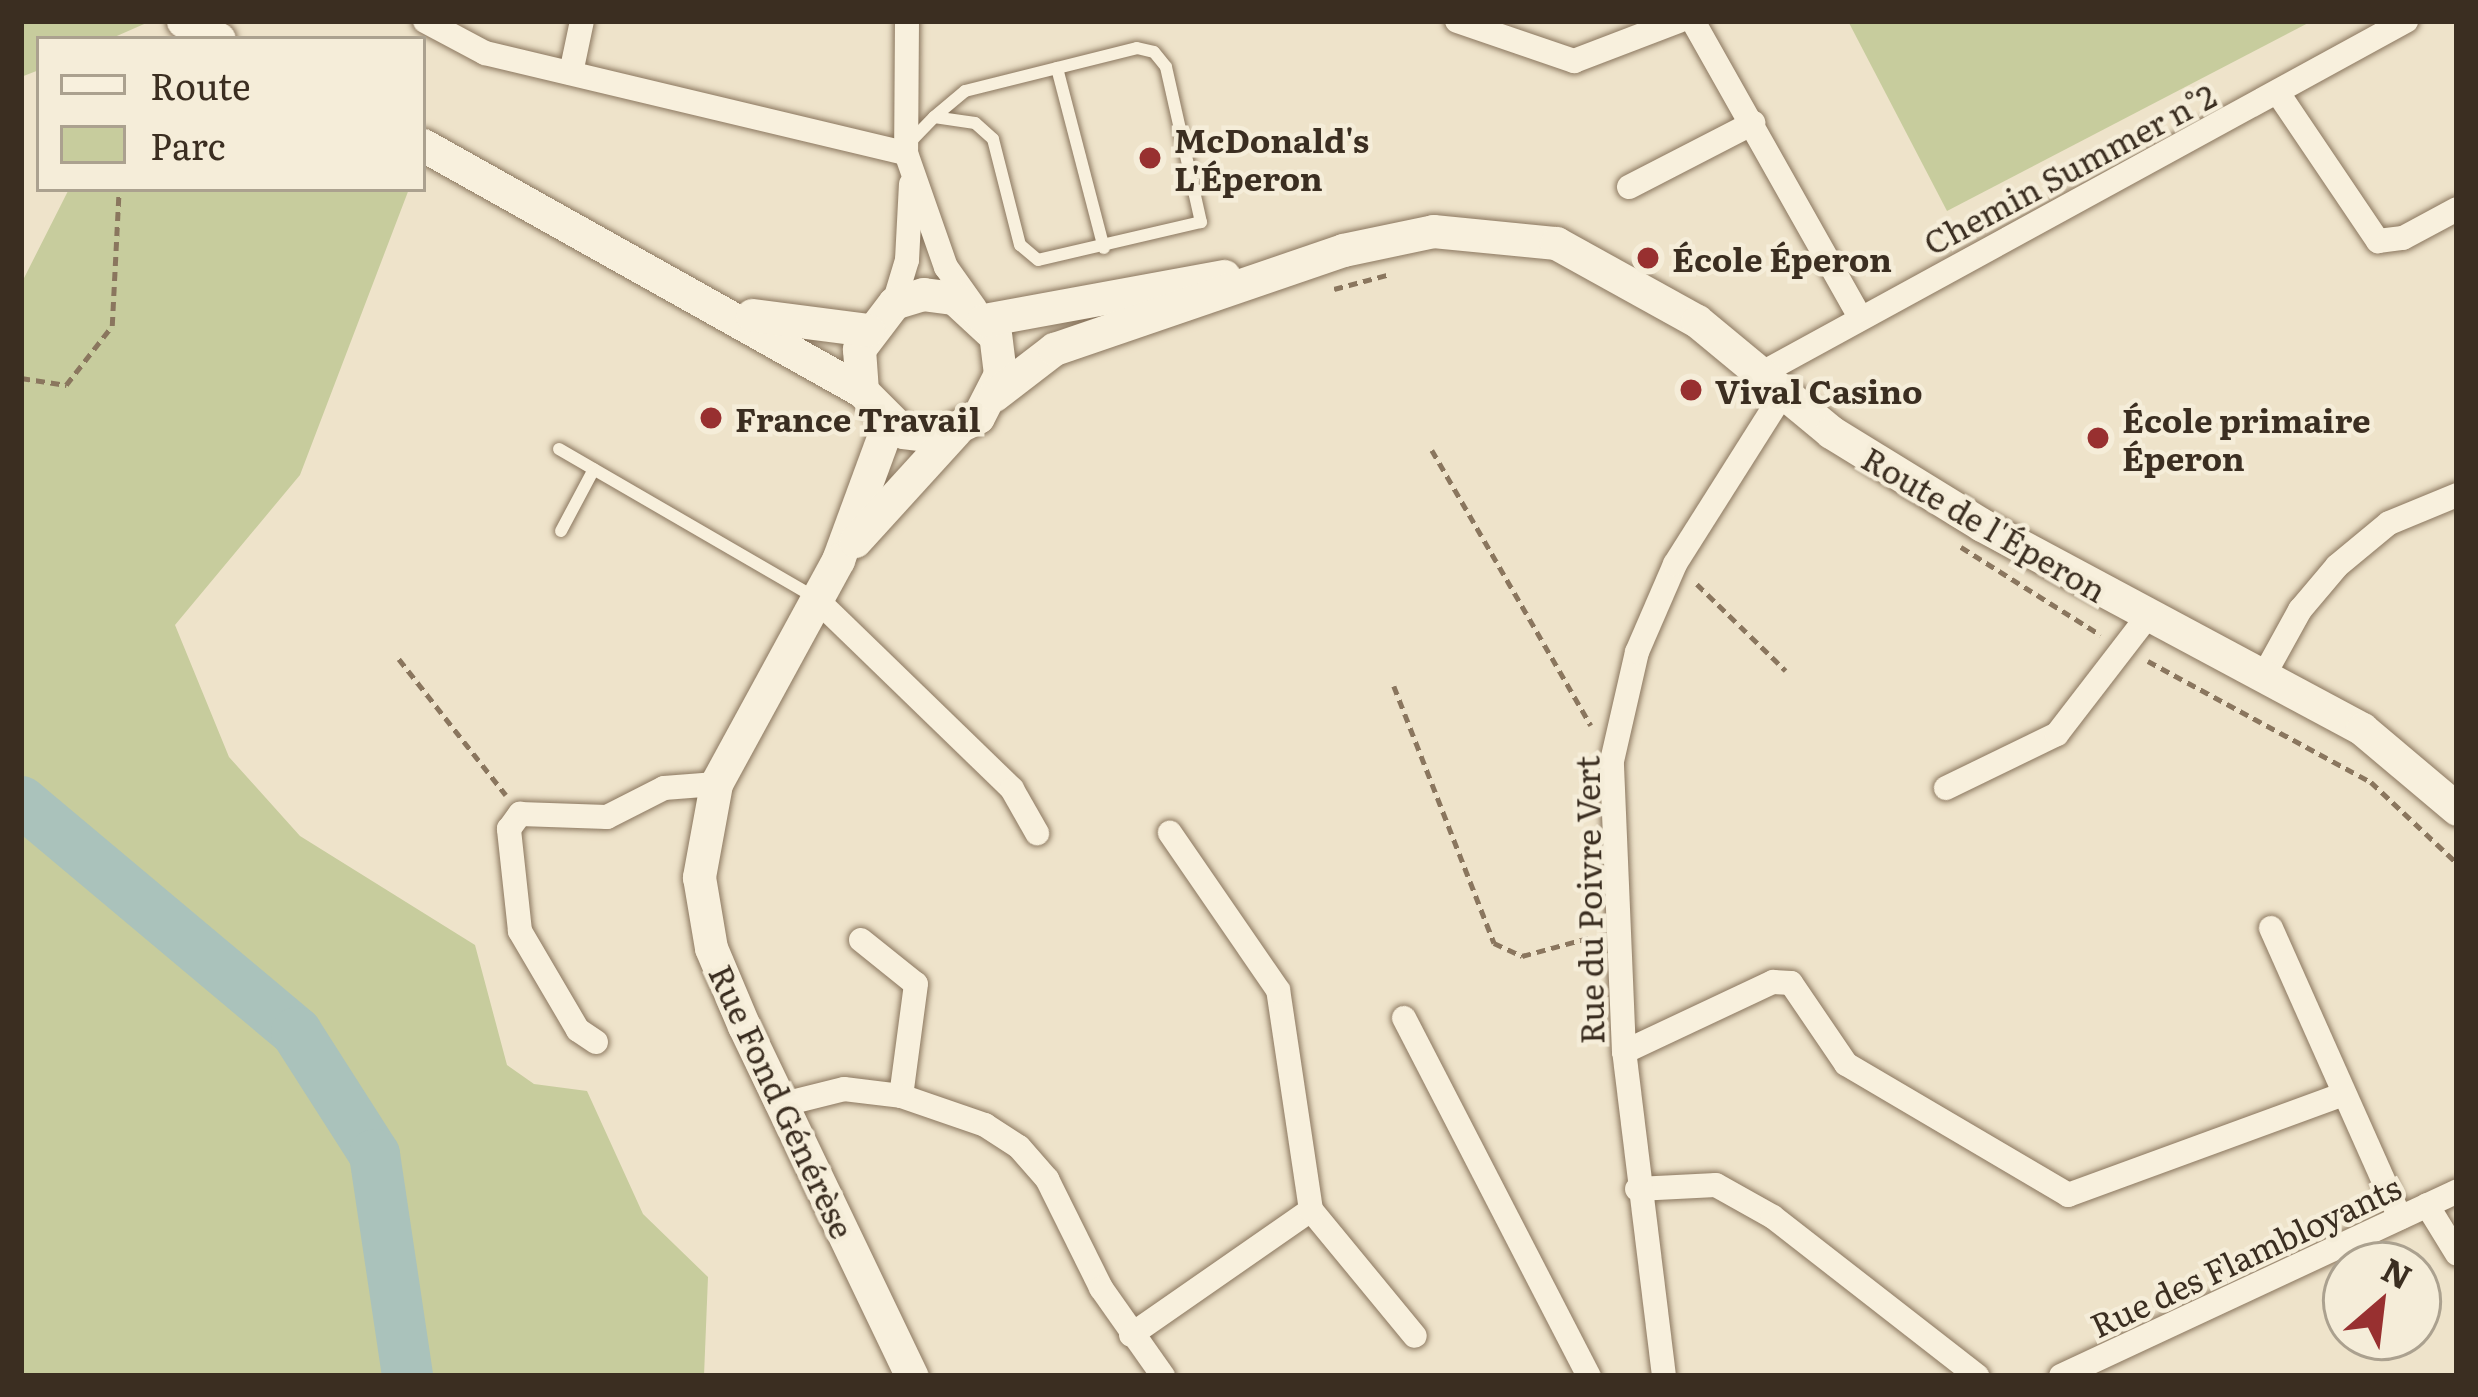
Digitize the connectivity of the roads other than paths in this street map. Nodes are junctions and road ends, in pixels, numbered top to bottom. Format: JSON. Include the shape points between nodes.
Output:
{"nodes":[{"id":1,"x":183,"y":21,"type":"edge"},
{"id":2,"x":424,"y":21,"type":"edge"},
{"id":3,"x":582,"y":21,"type":"edge"},
{"id":4,"x":907,"y":21,"type":"edge"},
{"id":5,"x":1457,"y":21,"type":"edge"},
{"id":6,"x":1679,"y":21,"type":"edge"},
{"id":7,"x":1693,"y":21,"type":"edge"},
{"id":8,"x":2406,"y":21,"type":"edge"},
{"id":9,"x":1490,"y":27,"type":"edge"},
{"id":10,"x":213,"y":36,"type":"edge"},
{"id":11,"x":1057,"y":68,"type":"junction"},
{"id":12,"x":571,"y":73,"type":"junction"},
{"id":13,"x":2278,"y":93,"type":"junction"},
{"id":14,"x":934,"y":116,"type":"junction"},
{"id":15,"x":1753,"y":123,"type":"junction"},
{"id":16,"x":426,"y":147,"type":"edge"},
{"id":17,"x":908,"y":158,"type":"junction"},
{"id":18,"x":1629,"y":187,"type":"dead end"},
{"id":19,"x":2457,"y":209,"type":"edge"},
{"id":20,"x":1104,"y":248,"type":"junction"},
{"id":21,"x":1315,"y":278,"type":"junction"},
{"id":22,"x":707,"y":303,"type":"junction"},
{"id":23,"x":894,"y":303,"type":"junction"},
{"id":24,"x":1858,"y":314,"type":"junction"},
{"id":25,"x":982,"y":318,"type":"junction"},
{"id":26,"x":868,"y":330,"type":"junction"},
{"id":27,"x":1775,"y":381,"type":"junction"},
{"id":28,"x":862,"y":391,"type":"junction"},
{"id":29,"x":994,"y":395,"type":"junction"},
{"id":30,"x":889,"y":424,"type":"junction"},
{"id":31,"x":955,"y":431,"type":"junction"},
{"id":32,"x":559,"y":449,"type":"dead end"},
{"id":33,"x":594,"y":469,"type":"junction"},
{"id":34,"x":2457,"y":495,"type":"edge"},
{"id":35,"x":561,"y":531,"type":"dead end"},
{"id":36,"x":838,"y":560,"type":"junction"},
{"id":37,"x":814,"y":597,"type":"junction"},
{"id":38,"x":2147,"y":617,"type":"junction"},
{"id":39,"x":2263,"y":677,"type":"junction"},
{"id":40,"x":716,"y":784,"type":"junction"},
{"id":41,"x":1946,"y":788,"type":"dead end"},
{"id":42,"x":2457,"y":809,"type":"edge"},
{"id":43,"x":1037,"y":833,"type":"dead end"},
{"id":44,"x":1170,"y":833,"type":"dead end"},
{"id":45,"x":2271,"y":928,"type":"dead end"},
{"id":46,"x":861,"y":940,"type":"dead end"},
{"id":47,"x":1404,"y":1018,"type":"dead end"},
{"id":48,"x":596,"y":1042,"type":"dead end"},
{"id":49,"x":1624,"y":1052,"type":"junction"},
{"id":50,"x":2344,"y":1094,"type":"junction"},
{"id":51,"x":901,"y":1096,"type":"junction"},
{"id":52,"x":784,"y":1104,"type":"junction"},
{"id":53,"x":1637,"y":1189,"type":"junction"},
{"id":54,"x":2457,"y":1191,"type":"edge"},
{"id":55,"x":2427,"y":1205,"type":"junction"},
{"id":56,"x":1311,"y":1210,"type":"junction"},
{"id":57,"x":2400,"y":1217,"type":"junction"},
{"id":58,"x":2457,"y":1254,"type":"edge"},
{"id":59,"x":1131,"y":1335,"type":"junction"},
{"id":60,"x":1414,"y":1336,"type":"dead end"},
{"id":61,"x":912,"y":1376,"type":"edge"},
{"id":62,"x":1163,"y":1376,"type":"edge"},
{"id":63,"x":1588,"y":1376,"type":"edge"},
{"id":64,"x":1664,"y":1376,"type":"edge"},
{"id":65,"x":1978,"y":1376,"type":"edge"},
{"id":66,"x":2061,"y":1376,"type":"edge"}],
"edges":[{"from":1,"to":10,"type":"main road"},
{"from":2,"to":12,"type":"street","via":[[485,53]]},
{"from":3,"to":12,"type":"street"},
{"from":4,"to":17,"type":"street"},
{"from":5,"to":9,"type":"street"},
{"from":6,"to":9,"type":"street","via":[[1574,62]]},
{"from":7,"to":15,"type":"street"},
{"from":8,"to":13,"type":"street","name":"Chemin Summer n°2"},
{"from":11,"to":14,"type":"lane","via":[[965,91]]},
{"from":11,"to":20,"type":"lane"},
{"from":11,"to":20,"type":"lane","via":[[1137,48],[1154,52],[1166,67],[1205,212],[1192,229]]},
{"from":12,"to":17,"type":"street"},
{"from":13,"to":19,"type":"street","via":[[2378,242]]},
{"from":13,"to":24,"type":"street","name":"Chemin Summer n°2"},
{"from":14,"to":17,"type":"lane"},
{"from":14,"to":20,"type":"lane","via":[[975,123],[993,140],[1029,254],[1038,260]]},
{"from":15,"to":18,"type":"street"},
{"from":15,"to":24,"type":"street"},
{"from":16,"to":22,"type":"main road"},
{"from":17,"to":23,"type":"street","via":[[907,260]]},
{"from":17,"to":25,"type":"street","via":[[946,267]]},
{"from":21,"to":25,"type":"main road","name":"Route de l'Éperon"},
{"from":21,"to":27,"type":"main road","name":"Route de l'Éperon","via":[[1433,230],[1556,244],[1697,320]]},
{"from":21,"to":29,"type":"main road","name":"Route de l'Éperon","via":[[1054,349]]},
{"from":22,"to":26,"type":"main road","via":[[788,325]]},
{"from":22,"to":28,"type":"main road"},
{"from":23,"to":25,"type":"main road","via":[[923,294],[954,298]]},
{"from":23,"to":26,"type":"main road"},
{"from":24,"to":27,"type":"street","name":"Chemin Summer n°2"},
{"from":25,"to":29,"type":"main road","via":[[999,352]]},
{"from":26,"to":28,"type":"main road","via":[[859,349]]},
{"from":27,"to":38,"type":"main road","name":"Route de l'Éperon","via":[[1831,432]]},
{"from":27,"to":49,"type":"street","name":"Rue du Poivre Vert","via":[[1637,652],[1612,761]]},
{"from":28,"to":30,"type":"main road"},
{"from":29,"to":31,"type":"main road"},
{"from":30,"to":31,"type":"main road","via":[[920,436]]},
{"from":30,"to":36,"type":"main road","name":"Rue Fond Générèse"},
{"from":31,"to":36,"type":"main road","name":"Rue Fond Générèse"},
{"from":32,"to":33,"type":"lane"},
{"from":33,"to":35,"type":"lane"},
{"from":33,"to":37,"type":"lane"},
{"from":34,"to":39,"type":"street","via":[[2389,523],[2337,566],[2300,610]]},
{"from":36,"to":37,"type":"main road","name":"Rue Fond Générèse"},
{"from":37,"to":40,"type":"main road","name":"Rue Fond Générèse"},
{"from":37,"to":43,"type":"street","via":[[1012,789]]},
{"from":38,"to":39,"type":"main road","name":"Route de l'Éperon"},
{"from":38,"to":41,"type":"street","via":[[2057,734]]},
{"from":39,"to":42,"type":"main road","name":"Route de l'Éperon","via":[[2362,729]]},
{"from":40,"to":48,"type":"street","via":[[664,788],[607,817],[520,814],[506,850],[520,931],[578,1030]]},
{"from":40,"to":52,"type":"main road","name":"Rue Fond Générèse","via":[[699,877],[711,948]]},
{"from":44,"to":56,"type":"street","via":[[1278,990]]},
{"from":45,"to":50,"type":"street"},
{"from":46,"to":51,"type":"street","via":[[916,984]]},
{"from":47,"to":63,"type":"street"},
{"from":49,"to":50,"type":"street","via":[[1773,982],[1791,983],[1846,1064],[2068,1195]]},
{"from":49,"to":53,"type":"street","name":"Rue du Poivre Vert"},
{"from":50,"to":57,"type":"street"},
{"from":51,"to":52,"type":"street","via":[[844,1089]]},
{"from":51,"to":59,"type":"street","via":[[985,1125],[1019,1148],[1047,1179]]},
{"from":52,"to":61,"type":"main road","name":"Rue Fond Générèse"},
{"from":53,"to":64,"type":"street","name":"Rue du Poivre Vert"},
{"from":53,"to":65,"type":"street","via":[[1716,1185],[1774,1217]]},
{"from":54,"to":55,"type":"street","name":"Rue des Flambloyants"},
{"from":55,"to":57,"type":"street","name":"Rue des Flambloyants"},
{"from":55,"to":58,"type":"street"},
{"from":56,"to":59,"type":"street"},
{"from":56,"to":60,"type":"street"},
{"from":57,"to":66,"type":"street","name":"Rue des Flambloyants"},
{"from":59,"to":62,"type":"street"}]}
